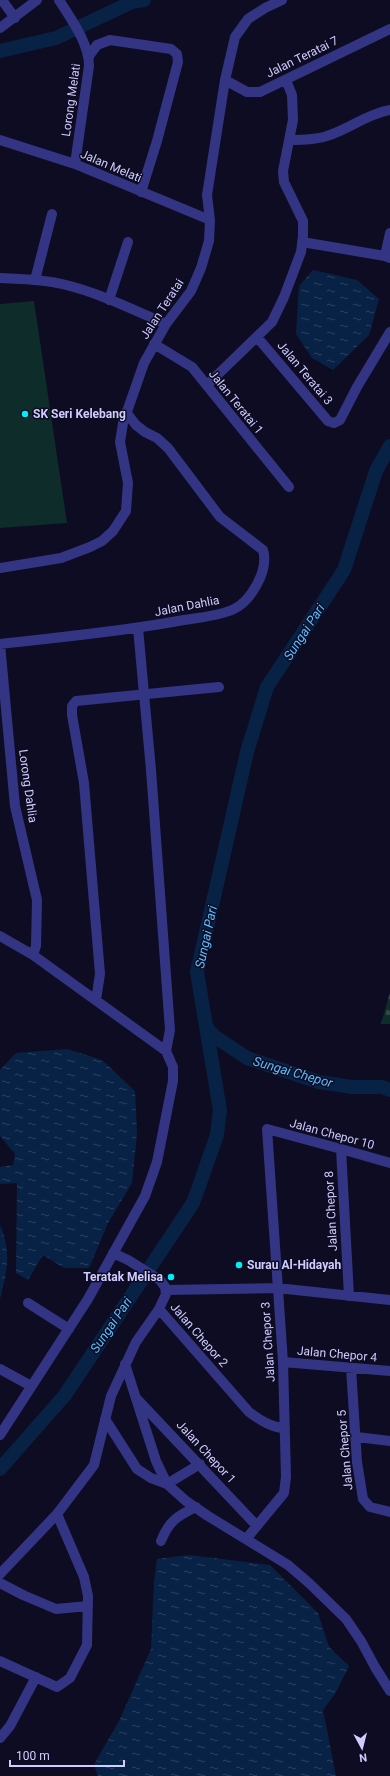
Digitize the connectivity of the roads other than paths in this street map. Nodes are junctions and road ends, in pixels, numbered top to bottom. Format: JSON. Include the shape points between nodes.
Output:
{"nodes":[{"id":1,"x":2,"y":0,"type":"edge"},
{"id":2,"x":37,"y":0,"type":"edge"},
{"id":3,"x":59,"y":0,"type":"edge"},
{"id":4,"x":282,"y":0,"type":"edge"},
{"id":5,"x":15,"y":18,"type":"junction"},
{"id":6,"x":0,"y":28,"type":"edge"},
{"id":7,"x":390,"y":29,"type":"edge"},
{"id":8,"x":89,"y":56,"type":"junction"},
{"id":9,"x":225,"y":80,"type":"junction"},
{"id":10,"x":286,"y":80,"type":"junction"},
{"id":11,"x":390,"y":110,"type":"edge"},
{"id":12,"x":0,"y":140,"type":"edge"},
{"id":13,"x":289,"y":140,"type":"junction"},
{"id":14,"x":74,"y":164,"type":"junction"},
{"id":15,"x":141,"y":192,"type":"junction"},
{"id":16,"x":52,"y":214,"type":"dead end"},
{"id":17,"x":210,"y":220,"type":"junction"},
{"id":18,"x":390,"y":233,"type":"edge"},
{"id":19,"x":128,"y":242,"type":"dead end"},
{"id":20,"x":302,"y":242,"type":"junction"},
{"id":21,"x":387,"y":257,"type":"edge"},
{"id":22,"x":0,"y":278,"type":"edge"},
{"id":23,"x":35,"y":280,"type":"junction"},
{"id":24,"x":109,"y":300,"type":"junction"},
{"id":25,"x":166,"y":324,"type":"junction"},
{"id":26,"x":390,"y":332,"type":"edge"},
{"id":27,"x":257,"y":338,"type":"junction"},
{"id":28,"x":154,"y":344,"type":"junction"},
{"id":29,"x":207,"y":385,"type":"junction"},
{"id":30,"x":126,"y":412,"type":"junction"},
{"id":31,"x":289,"y":487,"type":"dead end"},
{"id":32,"x":0,"y":568,"type":"edge"},
{"id":33,"x":138,"y":628,"type":"junction"},
{"id":34,"x":0,"y":644,"type":"edge"},
{"id":35,"x":219,"y":687,"type":"dead end"},
{"id":36,"x":143,"y":694,"type":"junction"},
{"id":37,"x":0,"y":936,"type":"edge"},
{"id":38,"x":33,"y":955,"type":"junction"},
{"id":39,"x":96,"y":1000,"type":"junction"},
{"id":40,"x":166,"y":1051,"type":"junction"},
{"id":41,"x":267,"y":1129,"type":"joint"},
{"id":42,"x":341,"y":1149,"type":"junction"},
{"id":43,"x":390,"y":1164,"type":"edge"},
{"id":44,"x":113,"y":1253,"type":"junction"},
{"id":45,"x":277,"y":1288,"type":"junction"},
{"id":46,"x":166,"y":1290,"type":"junction"},
{"id":47,"x":349,"y":1296,"type":"junction"},
{"id":48,"x":390,"y":1300,"type":"edge"},
{"id":49,"x":28,"y":1303,"type":"dead end"},
{"id":50,"x":159,"y":1309,"type":"junction"},
{"id":51,"x":70,"y":1329,"type":"junction"},
{"id":52,"x":283,"y":1362,"type":"junction"},
{"id":53,"x":125,"y":1364,"type":"junction"},
{"id":54,"x":351,"y":1368,"type":"junction"},
{"id":55,"x":0,"y":1369,"type":"edge"},
{"id":56,"x":390,"y":1371,"type":"edge"},
{"id":57,"x":31,"y":1386,"type":"junction"},
{"id":58,"x":136,"y":1398,"type":"junction"},
{"id":59,"x":105,"y":1419,"type":"junction"},
{"id":60,"x":286,"y":1428,"type":"junction"},
{"id":61,"x":0,"y":1434,"type":"edge"},
{"id":62,"x":357,"y":1437,"type":"junction"},
{"id":63,"x":390,"y":1441,"type":"edge"},
{"id":64,"x":200,"y":1464,"type":"junction"},
{"id":65,"x":167,"y":1484,"type":"junction"},
{"id":66,"x":196,"y":1507,"type":"junction"},
{"id":67,"x":390,"y":1512,"type":"edge"},
{"id":68,"x":57,"y":1514,"type":"junction"},
{"id":69,"x":256,"y":1525,"type":"junction"},
{"id":70,"x":247,"y":1538,"type":"junction"},
{"id":71,"x":161,"y":1541,"type":"dead end"},
{"id":72,"x":0,"y":1574,"type":"edge"},
{"id":73,"x":0,"y":1583,"type":"edge"},
{"id":74,"x":88,"y":1606,"type":"junction"},
{"id":75,"x":0,"y":1661,"type":"edge"},
{"id":76,"x":36,"y":1677,"type":"junction"},
{"id":77,"x":390,"y":1691,"type":"edge"},
{"id":78,"x":0,"y":1738,"type":"edge"}],
"edges":[{"from":1,"to":5,"type":"street"},
{"from":2,"to":5,"type":"street"},
{"from":3,"to":8,"type":"street","name":"Lorong Melati"},
{"from":4,"to":9,"type":"street","name":"Jalan Teratai","via":[[265,8],[244,24],[235,37]]},
{"from":5,"to":6,"type":"street"},
{"from":7,"to":10,"type":"street","name":"Jalan Teratai 7"},
{"from":8,"to":14,"type":"street","name":"Lorong Melati"},
{"from":8,"to":15,"type":"street","via":[[97,45],[110,40],[171,49],[177,54],[178,62]]},
{"from":9,"to":10,"type":"street","name":"Jalan Teratai 7","via":[[247,92],[260,92]]},
{"from":9,"to":17,"type":"street","name":"Jalan Teratai","via":[[207,195]]},
{"from":10,"to":13,"type":"street","via":[[293,104]]},
{"from":11,"to":13,"type":"street","via":[[379,112],[326,137]]},
{"from":12,"to":14,"type":"street","name":"Jalan Melati"},
{"from":13,"to":20,"type":"street","via":[[283,171],[284,182],[303,221]]},
{"from":14,"to":15,"type":"street","name":"Jalan Melati"},
{"from":15,"to":17,"type":"street","name":"Jalan Melati"},
{"from":16,"to":23,"type":"street"},
{"from":17,"to":25,"type":"street","name":"Jalan Teratai","via":[[209,241],[201,268],[191,291]]},
{"from":18,"to":21,"type":"street"},
{"from":19,"to":24,"type":"street"},
{"from":20,"to":21,"type":"street"},
{"from":20,"to":27,"type":"street","via":[[301,252],[284,298],[272,322]]},
{"from":22,"to":23,"type":"street"},
{"from":23,"to":24,"type":"street","via":[[62,284]]},
{"from":24,"to":25,"type":"street"},
{"from":25,"to":28,"type":"street","name":"Jalan Teratai"},
{"from":26,"to":27,"type":"street","name":"Jalan Teratai 3","via":[[340,420],[334,423],[328,421]]},
{"from":27,"to":29,"type":"street"},
{"from":28,"to":29,"type":"street","name":"Jalan Teratai 1","via":[[188,364]]},
{"from":28,"to":30,"type":"street","name":"Jalan Teratai","via":[[144,363]]},
{"from":29,"to":31,"type":"street","name":"Jalan Teratai 1"},
{"from":30,"to":32,"type":"street","name":"Jalan Teratai","via":[[120,442],[128,483],[126,510],[113,531],[102,541],[61,558]]},
{"from":30,"to":33,"type":"street","name":"Jalan Dahlia","via":[[136,425],[168,448],[220,517],[263,550],[265,556],[264,566],[253,592],[245,602],[232,610]]},
{"from":33,"to":34,"type":"street","name":"Jalan Dahlia"},
{"from":33,"to":36,"type":"street"},
{"from":34,"to":38,"type":"street","name":"Lorong Dahlia","via":[[15,806],[37,900],[36,946]]},
{"from":35,"to":36,"type":"street"},
{"from":36,"to":39,"type":"street","via":[[76,701],[72,706],[84,783],[99,950],[100,974]]},
{"from":36,"to":40,"type":"street","via":[[149,739],[170,1030]]},
{"from":37,"to":38,"type":"street"},
{"from":38,"to":39,"type":"street"},
{"from":39,"to":40,"type":"street"},
{"from":40,"to":44,"type":"street","via":[[173,1067],[173,1086],[154,1173],[145,1196]]},
{"from":41,"to":42,"type":"street","name":"Jalan Chepor 10"},
{"from":41,"to":45,"type":"street","name":"Jalan Chepor 3"},
{"from":42,"to":43,"type":"street","name":"Jalan Chepor 10"},
{"from":42,"to":47,"type":"street","name":"Jalan Chepor 8"},
{"from":44,"to":46,"type":"street","name":"Jalan Chepor 2","via":[[160,1280]]},
{"from":44,"to":51,"type":"street"},
{"from":45,"to":46,"type":"street"},
{"from":45,"to":47,"type":"street"},
{"from":45,"to":52,"type":"street","name":"Jalan Chepor 3"},
{"from":46,"to":50,"type":"street","name":"Jalan Chepor 2"},
{"from":47,"to":48,"type":"street"},
{"from":49,"to":51,"type":"street"},
{"from":50,"to":53,"type":"street","via":[[136,1342]]},
{"from":50,"to":60,"type":"street","name":"Jalan Chepor 2","via":[[249,1412],[269,1424]]},
{"from":51,"to":57,"type":"street"},
{"from":52,"to":54,"type":"street","name":"Jalan Chepor 4"},
{"from":52,"to":60,"type":"street","name":"Jalan Chepor 3"},
{"from":53,"to":58,"type":"street","name":"Jalan Chepor 1"},
{"from":53,"to":59,"type":"street","via":[[111,1396]]},
{"from":54,"to":56,"type":"street","name":"Jalan Chepor 4"},
{"from":54,"to":62,"type":"street","name":"Jalan Chepor 5"},
{"from":55,"to":57,"type":"street"},
{"from":57,"to":61,"type":"street"},
{"from":58,"to":64,"type":"street","name":"Jalan Chepor 1"},
{"from":58,"to":65,"type":"street","name":"Jalan Chepor 1","via":[[156,1461]]},
{"from":59,"to":65,"type":"street","via":[[138,1469],[151,1478]]},
{"from":59,"to":68,"type":"street","via":[[94,1465]]},
{"from":60,"to":69,"type":"street","name":"Jalan Chepor 3","via":[[286,1489],[282,1497]]},
{"from":62,"to":63,"type":"street"},
{"from":62,"to":67,"type":"street","name":"Jalan Chepor 5","via":[[363,1499],[370,1507]]},
{"from":64,"to":65,"type":"street"},
{"from":64,"to":69,"type":"street","name":"Jalan Chepor 1"},
{"from":65,"to":66,"type":"street"},
{"from":66,"to":70,"type":"street"},
{"from":66,"to":71,"type":"street","via":[[170,1524]]},
{"from":68,"to":72,"type":"street"},
{"from":68,"to":74,"type":"street","via":[[84,1577]]},
{"from":69,"to":70,"type":"street","name":"Jalan Chepor 3"},
{"from":70,"to":77,"type":"street","via":[[288,1565],[346,1619],[362,1641]]},
{"from":73,"to":74,"type":"street","via":[[56,1609]]},
{"from":74,"to":76,"type":"street","via":[[87,1645],[70,1678],[57,1687]]},
{"from":75,"to":76,"type":"street"},
{"from":76,"to":78,"type":"street","via":[[10,1726]]}]}
